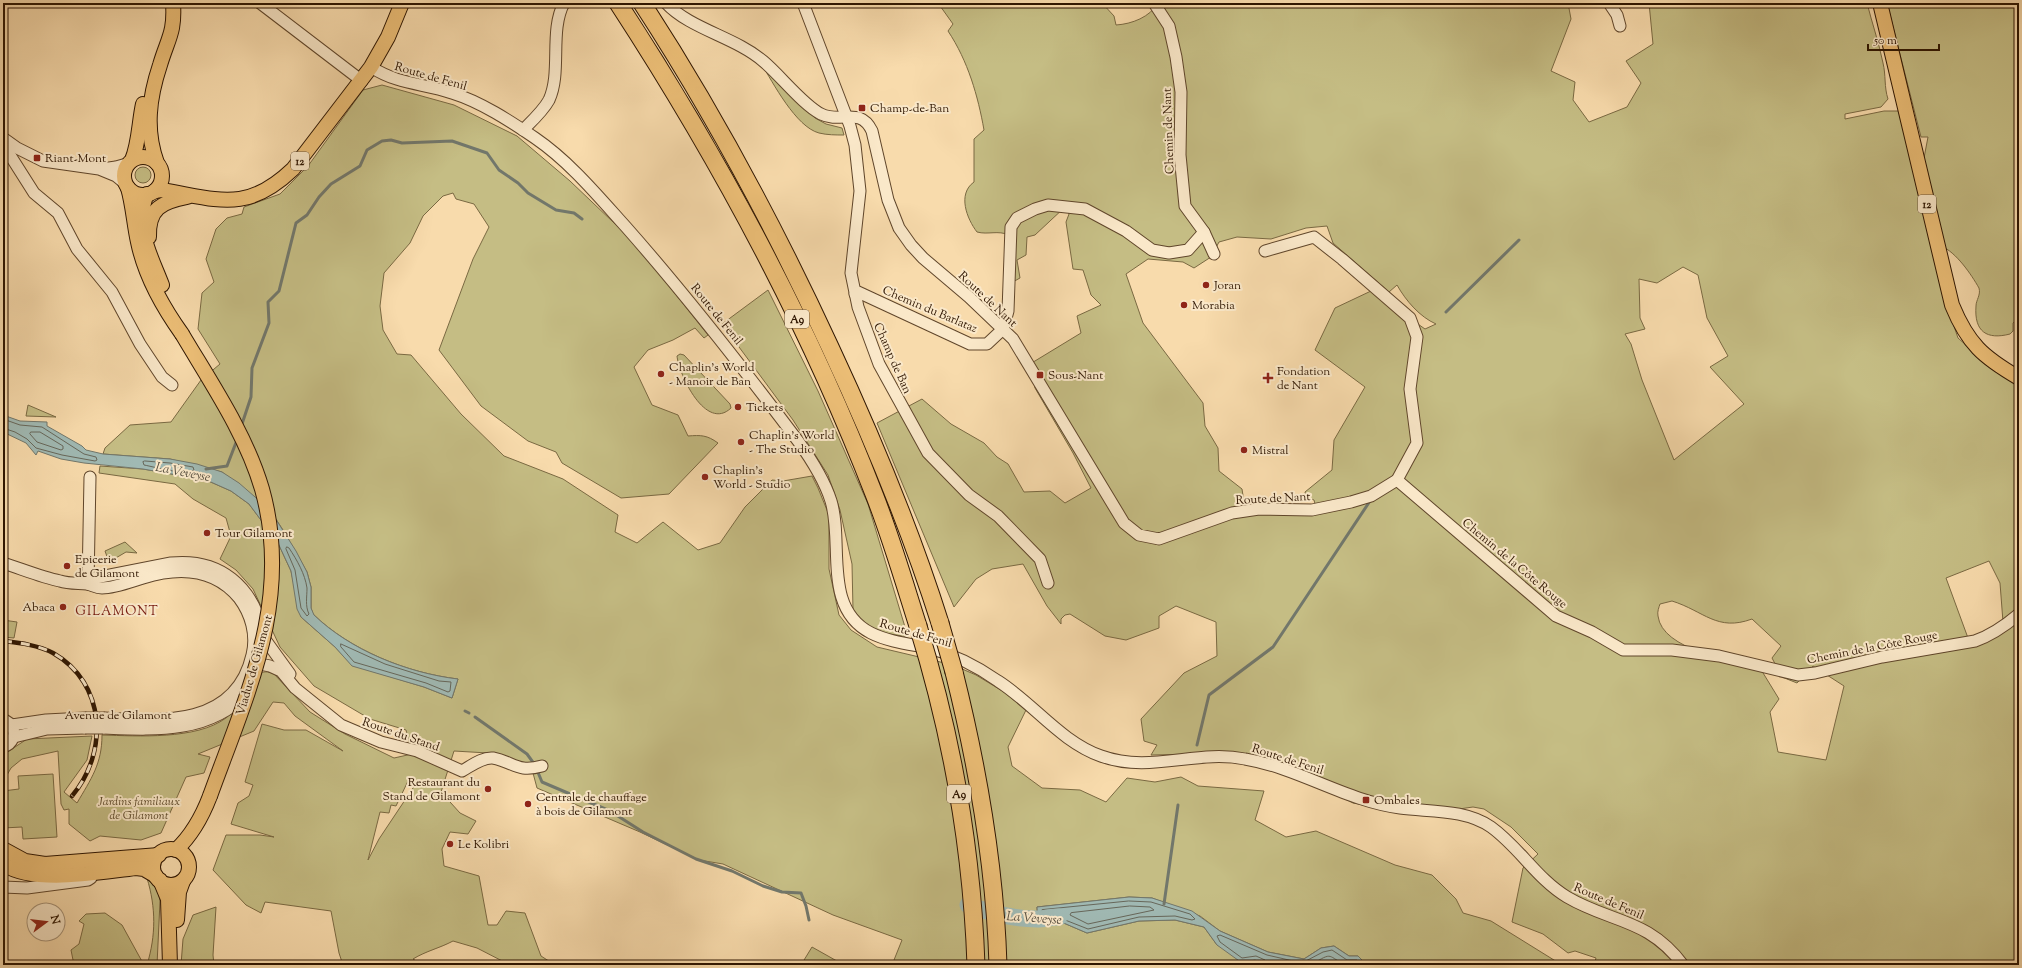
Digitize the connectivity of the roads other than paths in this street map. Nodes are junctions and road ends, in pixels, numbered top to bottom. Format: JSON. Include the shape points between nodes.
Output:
{"nodes":[{"id":1,"x":170,"y":3,"type":"edge"},
{"id":2,"x":173,"y":3,"type":"edge"},
{"id":3,"x":260,"y":3,"type":"edge"},
{"id":4,"x":402,"y":3,"type":"edge"},
{"id":5,"x":564,"y":3,"type":"edge"},
{"id":6,"x":618,"y":3,"type":"edge"},
{"id":7,"x":642,"y":3,"type":"edge"},
{"id":8,"x":666,"y":3,"type":"edge"},
{"id":9,"x":803,"y":3,"type":"edge"},
{"id":10,"x":1154,"y":3,"type":"edge"},
{"id":11,"x":1610,"y":3,"type":"edge"},
{"id":12,"x":1880,"y":3,"type":"edge"},
{"id":13,"x":1620,"y":26,"type":"dead end"},
{"id":14,"x":371,"y":68,"type":"junction"},
{"id":15,"x":362,"y":81,"type":"junction"},
{"id":16,"x":846,"y":117,"type":"junction"},
{"id":17,"x":523,"y":130,"type":"junction"},
{"id":18,"x":5,"y":140,"type":"edge"},
{"id":19,"x":131,"y":162,"type":"junction"},
{"id":20,"x":159,"y":166,"type":"junction"},
{"id":21,"x":99,"y":170,"type":"junction"},
{"id":22,"x":128,"y":186,"type":"junction"},
{"id":23,"x":151,"y":193,"type":"junction"},
{"id":24,"x":193,"y":197,"type":"junction"},
{"id":25,"x":1204,"y":232,"type":"junction"},
{"id":26,"x":1265,"y":251,"type":"dead end"},
{"id":27,"x":1214,"y":254,"type":"dead end"},
{"id":28,"x":152,"y":268,"type":"junction"},
{"id":29,"x":855,"y":294,"type":"junction"},
{"id":30,"x":1003,"y":329,"type":"junction"},
{"id":31,"x":2019,"y":378,"type":"edge"},
{"id":32,"x":172,"y":385,"type":"dead end"},
{"id":33,"x":90,"y":477,"type":"dead end"},
{"id":34,"x":1393,"y":483,"type":"junction"},
{"id":35,"x":3,"y":563,"type":"edge"},
{"id":36,"x":1048,"y":583,"type":"dead end"},
{"id":37,"x":88,"y":584,"type":"junction"},
{"id":38,"x":2019,"y":614,"type":"edge"},
{"id":39,"x":264,"y":638,"type":"junction"},
{"id":40,"x":260,"y":664,"type":"junction"},
{"id":41,"x":304,"y":695,"type":"junction"},
{"id":42,"x":8,"y":722,"type":"edge"},
{"id":43,"x":85,"y":723,"type":"junction"},
{"id":44,"x":104,"y":723,"type":"junction"},
{"id":45,"x":14,"y":737,"type":"junction"},
{"id":46,"x":3,"y":747,"type":"edge"},
{"id":47,"x":538,"y":767,"type":"dead end"},
{"id":48,"x":200,"y":819,"type":"junction"},
{"id":49,"x":3,"y":849,"type":"edge"},
{"id":50,"x":176,"y":850,"type":"junction"},
{"id":51,"x":159,"y":855,"type":"junction"},
{"id":52,"x":3,"y":864,"type":"edge"},
{"id":53,"x":189,"y":864,"type":"junction"},
{"id":54,"x":98,"y":866,"type":"junction"},
{"id":55,"x":158,"y":878,"type":"junction"},
{"id":56,"x":183,"y":881,"type":"junction"},
{"id":57,"x":3,"y":887,"type":"edge"},
{"id":58,"x":170,"y":963,"type":"edge"},
{"id":59,"x":976,"y":965,"type":"edge"},
{"id":60,"x":998,"y":965,"type":"edge"},
{"id":61,"x":1683,"y":965,"type":"edge"}],
"edges":[{"from":1,"to":19,"type":"main road","via":[[147,85],[138,124],[136,150]]},
{"from":2,"to":20,"type":"main road","number":"12","via":[[174,25],[158,70],[149,115],[150,138]]},
{"from":3,"to":15,"type":"street"},
{"from":4,"to":14,"type":"main road","number":"12"},
{"from":5,"to":17,"type":"street","via":[[559,16],[552,93],[546,105]]},
{"from":6,"to":59,"type":"highway","number":"A9","bridge":true,"via":[[665,76],[764,252],[808,342],[874,494],[918,626],[942,713],[958,789],[972,891]]},
{"from":7,"to":60,"type":"highway","number":"A9","bridge":true,"via":[[710,114],[801,285],[862,416],[920,562],[940,623],[966,720],[981,796],[991,875]]},
{"from":8,"to":16,"type":"street","name":"Route de Nant","via":[[690,20],[751,52],[811,108],[822,115]]},
{"from":9,"to":16,"type":"street","name":"Champ de Ban"},
{"from":10,"to":25,"type":"street","name":"Chemin de Nant","via":[[1169,26],[1176,57],[1181,92],[1180,156],[1185,206]]},
{"from":11,"to":13,"type":"street","via":[[1617,14]]},
{"from":12,"to":31,"type":"main road","number":"12","via":[[1952,305],[1960,326],[1970,341],[1985,356]]},
{"from":14,"to":15,"type":"main road","number":"12"},
{"from":14,"to":17,"type":"street","name":"Route de Fenil","via":[[397,81],[455,94]]},
{"from":15,"to":24,"type":"main road","number":"12","via":[[294,169],[270,189],[239,200]]},
{"from":16,"to":29,"type":"street","name":"Champ de Ban","via":[[855,145],[860,191],[851,273]]},
{"from":16,"to":30,"type":"street","name":"Route de Nant","via":[[860,117],[869,124],[893,216],[911,245]]},
{"from":17,"to":61,"type":"street","name":"Route de Fenil","via":[[552,151],[600,197],[714,330],[802,447],[822,478],[831,501],[837,529],[838,578],[842,598],[849,614],[863,629],[885,639],[932,649],[951,656],[998,680],[1067,737],[1084,749],[1101,756],[1124,763],[1142,764],[1218,756],[1241,758],[1264,763],[1369,800],[1400,808],[1440,811],[1475,819],[1491,828],[1564,895],[1651,934]]},
{"from":18,"to":21,"type":"street","via":[[43,161]]},
{"from":18,"to":32,"type":"street","via":[[8,152],[34,193],[58,214],[77,249],[112,292],[140,344],[162,376]]},
{"from":19,"to":20,"type":"main road","via":[[145,157]]},
{"from":19,"to":21,"type":"street"},
{"from":19,"to":22,"type":"main road","via":[[124,173]]},
{"from":20,"to":23,"type":"main road","via":[[161,181]]},
{"from":20,"to":24,"type":"main road","number":"12","via":[[178,187]]},
{"from":21,"to":22,"type":"street","via":[[116,176]]},
{"from":22,"to":23,"type":"main road","number":"12","via":[[139,194]]},
{"from":22,"to":28,"type":"main road","name":"Viaduc de Gilamont","via":[[138,243]]},
{"from":23,"to":24,"type":"main road","number":"12","via":[[161,190]]},
{"from":23,"to":28,"type":"main road","name":"Viaduc de Gilamont","via":[[143,206],[142,221]]},
{"from":24,"to":28,"type":"main road","via":[[166,202],[154,214],[149,230]]},
{"from":25,"to":27,"type":"street","name":"Chemin de Nant"},
{"from":25,"to":30,"type":"street","via":[[1188,250],[1169,253],[1152,250],[1126,231],[1085,209],[1048,205],[1035,208],[1017,218],[1011,227],[1008,311]]},
{"from":26,"to":34,"type":"street","via":[[1314,237],[1410,318],[1416,337],[1410,389],[1417,443]]},
{"from":28,"to":48,"type":"main road","name":"Viaduc de Gilamont","bridge":true,"via":[[169,317],[182,334],[247,449],[262,488],[268,513],[273,561],[266,632],[250,686]]},
{"from":29,"to":30,"type":"street","name":"Chemin du Barlataz","via":[[858,292],[970,344],[987,344]]},
{"from":29,"to":36,"type":"street","name":"Champ de Ban","via":[[862,322],[879,364],[928,453],[969,495],[998,516],[1040,559]]},
{"from":30,"to":34,"type":"street","name":"Route de Nant","via":[[1013,339],[1124,523],[1133,532],[1145,538],[1159,539],[1245,510],[1329,508],[1371,496]]},
{"from":33,"to":37,"type":"street"},
{"from":34,"to":38,"type":"street","name":"Chemin de la Côte Rouge","via":[[1556,616],[1592,632],[1623,650],[1672,650],[1718,656],[1775,671],[1809,674],[1882,657],[1975,641],[1985,638]]},
{"from":35,"to":37,"type":"street","name":"Avenue de Gilamont","via":[[62,582]]},
{"from":37,"to":39,"type":"street","name":"Avenue de Gilamont","via":[[95,578],[171,563],[182,562],[210,567],[226,575],[243,589],[255,607]]},
{"from":37,"to":44,"type":"street","name":"Avenue de Gilamont","via":[[103,588],[173,571],[206,574],[222,582],[240,599],[253,628],[253,652],[249,668],[243,681],[223,702],[196,715],[163,720]]},
{"from":39,"to":40,"type":"street","name":"Avenue de Gilamont"},
{"from":39,"to":41,"type":"street","name":"Route du Stand"},
{"from":40,"to":41,"type":"street","name":"Route du Stand","via":[[277,668]]},
{"from":40,"to":44,"type":"street","name":"Avenue de Gilamont","via":[[253,684],[244,696],[212,718],[164,729]]},
{"from":41,"to":47,"type":"street","name":"Route du Stand","via":[[347,728],[381,742],[417,751],[462,771],[482,760],[493,758],[519,768]]},
{"from":42,"to":43,"type":"street","name":"Avenue de Gilamont","via":[[46,720]]},
{"from":42,"to":45,"type":"street"},
{"from":43,"to":44,"type":"street","name":"Avenue de Gilamont","bridge":true},
{"from":43,"to":45,"type":"street","name":"Avenue de Gilamont"},
{"from":45,"to":46,"type":"street"},
{"from":48,"to":50,"type":"main road","name":"Viaduc de Gilamont"},
{"from":48,"to":53,"type":"main road","name":"Viaduc de Gilamont","via":[[200,829]]},
{"from":49,"to":54,"type":"main road","via":[[17,858],[35,863]]},
{"from":50,"to":51,"type":"main road","via":[[167,850]]},
{"from":50,"to":53,"type":"main road","via":[[185,856]]},
{"from":51,"to":54,"type":"main road"},
{"from":51,"to":55,"type":"main road","via":[[154,865]]},
{"from":52,"to":54,"type":"main road","via":[[12,870],[35,875],[60,875]]},
{"from":53,"to":56,"type":"main road","via":[[188,874]]},
{"from":54,"to":55,"type":"main road","via":[[140,868],[150,871]]},
{"from":54,"to":57,"type":"street","via":[[94,876],[88,880],[27,888]]},
{"from":55,"to":56,"type":"main road","via":[[171,885]]},
{"from":55,"to":58,"type":"main road","via":[[168,899]]},
{"from":56,"to":58,"type":"main road","via":[[179,892]]}]}
